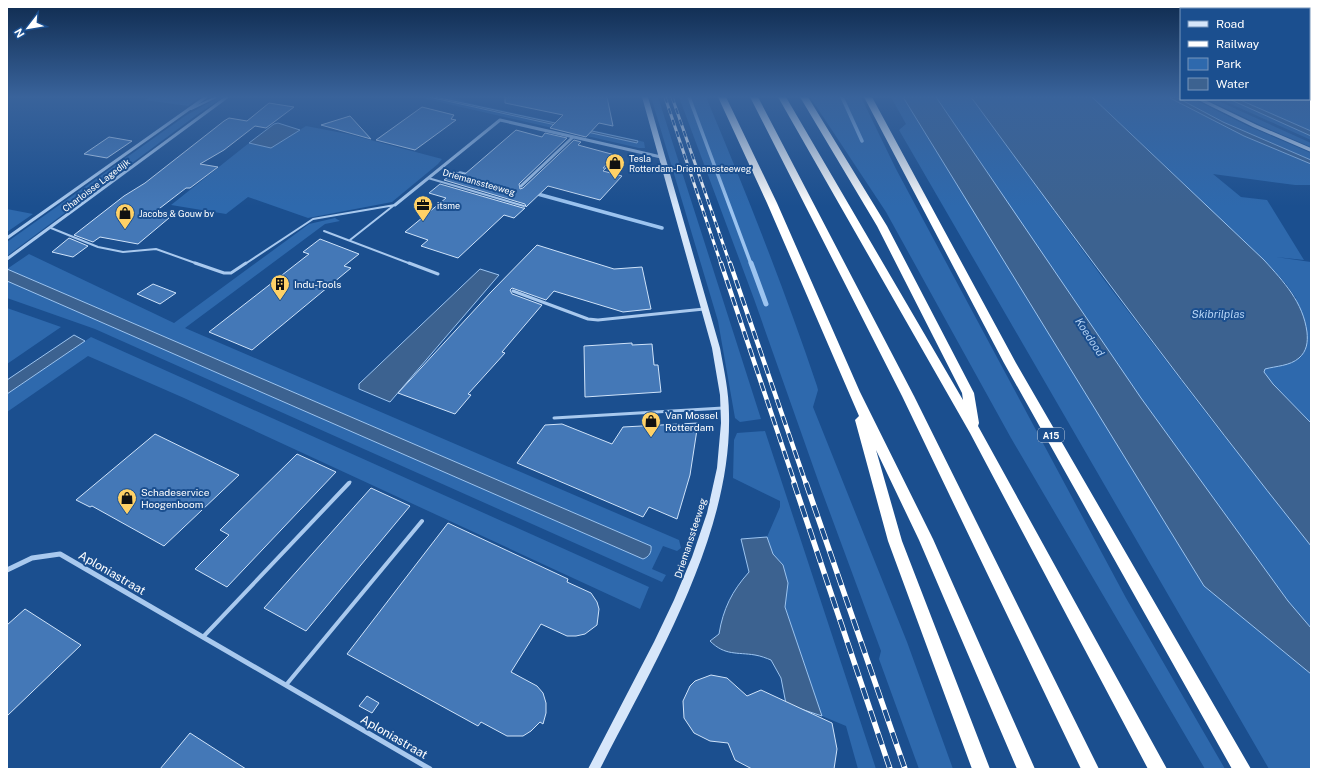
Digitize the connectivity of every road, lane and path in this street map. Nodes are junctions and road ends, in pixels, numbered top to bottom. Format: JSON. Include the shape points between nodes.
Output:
{"nodes":[{"id":1,"x":154,"y":133,"type":"edge"},
{"id":2,"x":177,"y":133,"type":"edge"},
{"id":3,"x":484,"y":133,"type":"edge"},
{"id":4,"x":557,"y":133,"type":"edge"},
{"id":5,"x":655,"y":133,"type":"edge"},
{"id":6,"x":739,"y":133,"type":"edge"},
{"id":7,"x":773,"y":133,"type":"edge"},
{"id":8,"x":803,"y":133,"type":"edge"},
{"id":9,"x":826,"y":133,"type":"edge"},
{"id":10,"x":887,"y":133,"type":"edge"},
{"id":11,"x":1272,"y":133,"type":"edge"},
{"id":12,"x":573,"y":137,"type":"junction"},
{"id":13,"x":1311,"y":150,"type":"edge"},
{"id":14,"x":661,"y":157,"type":"junction"},
{"id":15,"x":428,"y":178,"type":"junction"},
{"id":16,"x":521,"y":186,"type":"dead end"},
{"id":17,"x":395,"y":204,"type":"junction"},
{"id":18,"x":524,"y":206,"type":"dead end"},
{"id":19,"x":51,"y":228,"type":"junction"},
{"id":20,"x":324,"y":231,"type":"dead end"},
{"id":21,"x":7,"y":238,"type":"edge"},
{"id":22,"x":350,"y":240,"type":"junction"},
{"id":23,"x":7,"y":259,"type":"edge"},
{"id":24,"x":438,"y":274,"type":"dead end"},
{"id":25,"x":512,"y":292,"type":"dead end"},
{"id":26,"x":704,"y":309,"type":"junction"},
{"id":27,"x":854,"y":392,"type":"junction"},
{"id":28,"x":725,"y":408,"type":"junction"},
{"id":29,"x":554,"y":418,"type":"dead end"},
{"id":30,"x":974,"y":430,"type":"junction"},
{"id":31,"x":350,"y":482,"type":"dead end"},
{"id":32,"x":422,"y":521,"type":"dead end"},
{"id":33,"x":7,"y":570,"type":"edge"},
{"id":34,"x":204,"y":637,"type":"junction"},
{"id":35,"x":286,"y":686,"type":"junction"},
{"id":36,"x":430,"y":769,"type":"edge"},
{"id":37,"x":594,"y":769,"type":"edge"},
{"id":38,"x":981,"y":769,"type":"edge"},
{"id":39,"x":1026,"y":769,"type":"edge"},
{"id":40,"x":1090,"y":769,"type":"edge"},
{"id":41,"x":1158,"y":769,"type":"edge"},
{"id":42,"x":1242,"y":769,"type":"edge"}],
"edges":[{"from":1,"to":21,"type":"street","name":"Charloisse Lagedijk"},
{"from":2,"to":19,"type":"street","name":"Charloisse Lagedijk"},
{"from":3,"to":15,"type":"street","name":"Driemanssteeweg"},
{"from":4,"to":12,"type":"street","name":"Driemanssteeweg"},
{"from":5,"to":14,"type":"main road","name":"Driemanssteeweg"},
{"from":6,"to":27,"type":"highway"},
{"from":7,"to":40,"type":"highway","via":[[908,396]]},
{"from":8,"to":30,"type":"highway"},
{"from":9,"to":30,"type":"highway","via":[[882,226],[968,393]]},
{"from":10,"to":42,"type":"highway","number":"A15","via":[[1007,356]]},
{"from":11,"to":13,"type":"main road"},
{"from":12,"to":14,"type":"street","name":"Driemanssteeweg"},
{"from":12,"to":16,"type":"street","name":"Driemanssteeweg"},
{"from":14,"to":26,"type":"main road","name":"Driemanssteeweg"},
{"from":15,"to":17,"type":"street","name":"Driemanssteeweg"},
{"from":15,"to":18,"type":"lane","name":"Driemanssteeweg"},
{"from":17,"to":19,"type":"lane","via":[[312,219],[231,273],[224,273],[156,249],[123,252],[98,247]]},
{"from":17,"to":22,"type":"lane"},
{"from":19,"to":23,"type":"street","name":"Charloisse Lagedijk"},
{"from":20,"to":22,"type":"lane"},
{"from":22,"to":24,"type":"lane"},
{"from":25,"to":26,"type":"lane","via":[[588,319],[598,320]]},
{"from":26,"to":28,"type":"main road","name":"Driemanssteeweg","via":[[716,348]]},
{"from":27,"to":38,"type":"highway","via":[[894,541]]},
{"from":27,"to":39,"type":"highway","via":[[926,539]]},
{"from":28,"to":29,"type":"lane"},
{"from":28,"to":37,"type":"main road","name":"Driemanssteeweg","via":[[721,466],[710,515],[683,596]]},
{"from":30,"to":41,"type":"highway"},
{"from":31,"to":34,"type":"lane"},
{"from":32,"to":35,"type":"lane"},
{"from":33,"to":34,"type":"street","name":"Aploniastraat","via":[[41,555],[60,554]]},
{"from":34,"to":35,"type":"street","name":"Aploniastraat"},
{"from":35,"to":36,"type":"street","name":"Aploniastraat"}]}
